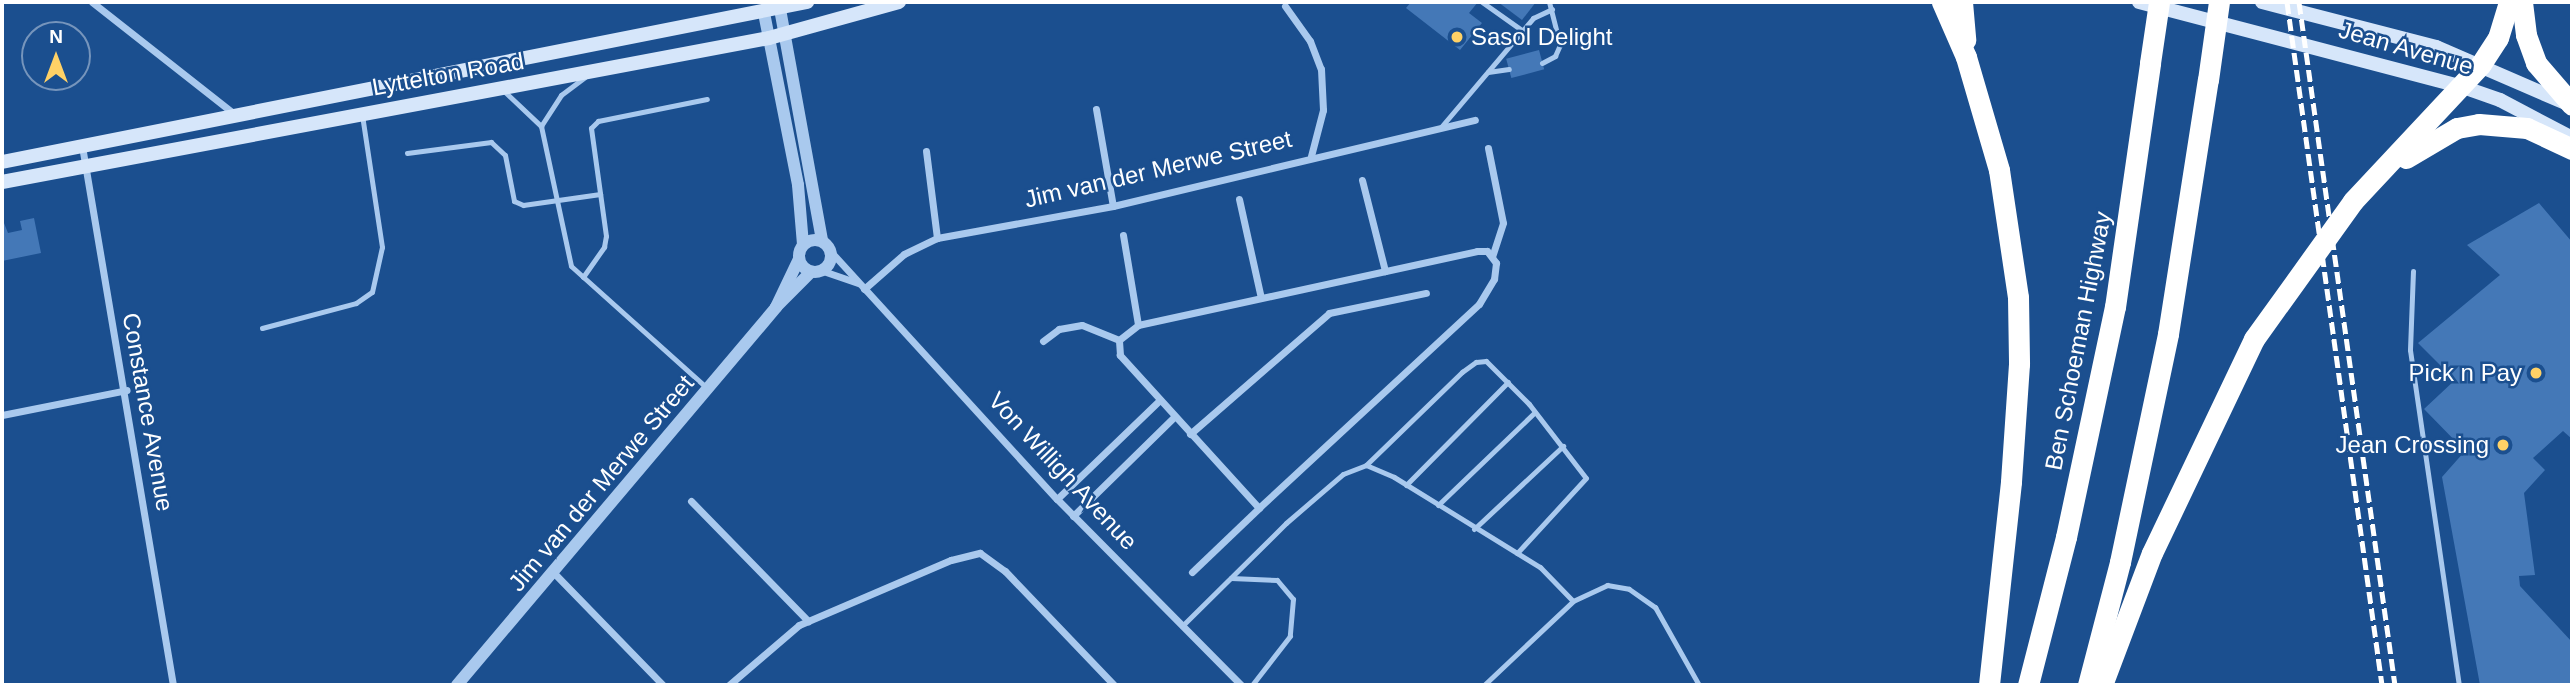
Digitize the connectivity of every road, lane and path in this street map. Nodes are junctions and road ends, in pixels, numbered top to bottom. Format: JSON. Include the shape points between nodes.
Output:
{"nodes":[{"id":1,"x":92,"y":2,"type":"edge"},
{"id":2,"x":807,"y":2,"type":"edge"},
{"id":3,"x":899,"y":2,"type":"edge"},
{"id":4,"x":1482,"y":2,"type":"edge"},
{"id":5,"x":1549,"y":2,"type":"edge"},
{"id":6,"x":1942,"y":2,"type":"edge"},
{"id":7,"x":1962,"y":2,"type":"edge"},
{"id":8,"x":2139,"y":2,"type":"edge"},
{"id":9,"x":2159,"y":2,"type":"edge"},
{"id":10,"x":2219,"y":2,"type":"edge"},
{"id":11,"x":2262,"y":2,"type":"edge"},
{"id":12,"x":2509,"y":2,"type":"edge"},
{"id":13,"x":2522,"y":2,"type":"edge"},
{"id":14,"x":779,"y":5,"type":"edge"},
{"id":15,"x":1285,"y":6,"type":"dead end"},
{"id":16,"x":763,"y":7,"type":"edge"},
{"id":17,"x":1552,"y":9,"type":"junction"},
{"id":18,"x":1523,"y":31,"type":"junction"},
{"id":19,"x":785,"y":34,"type":"junction"},
{"id":20,"x":769,"y":38,"type":"junction"},
{"id":21,"x":1966,"y":57,"type":"junction"},
{"id":22,"x":1542,"y":62,"type":"dead end"},
{"id":23,"x":2481,"y":64,"type":"junction"},
{"id":24,"x":1509,"y":69,"type":"dead end"},
{"id":25,"x":595,"y":70,"type":"junction"},
{"id":26,"x":1488,"y":72,"type":"junction"},
{"id":27,"x":2460,"y":86,"type":"junction"},
{"id":28,"x":499,"y":88,"type":"junction"},
{"id":29,"x":707,"y":99,"type":"dead end"},
{"id":30,"x":2572,"y":106,"type":"edge"},
{"id":31,"x":1096,"y":109,"type":"dead end"},
{"id":32,"x":362,"y":112,"type":"junction"},
{"id":33,"x":240,"y":118,"type":"junction"},
{"id":34,"x":1475,"y":120,"type":"dead end"},
{"id":35,"x":541,"y":126,"type":"junction"},
{"id":36,"x":1441,"y":127,"type":"junction"},
{"id":37,"x":2572,"y":138,"type":"edge"},
{"id":38,"x":82,"y":146,"type":"junction"},
{"id":39,"x":1488,"y":148,"type":"dead end"},
{"id":40,"x":2572,"y":149,"type":"edge"},
{"id":41,"x":926,"y":151,"type":"dead end"},
{"id":42,"x":407,"y":153,"type":"dead end"},
{"id":43,"x":1311,"y":156,"type":"junction"},
{"id":44,"x":2,"y":162,"type":"edge"},
{"id":45,"x":85,"y":166,"type":"junction"},
{"id":46,"x":2376,"y":179,"type":"junction"},
{"id":47,"x":1362,"y":180,"type":"dead end"},
{"id":48,"x":2,"y":182,"type":"edge"},
{"id":49,"x":600,"y":194,"type":"junction"},
{"id":50,"x":1239,"y":199,"type":"dead end"},
{"id":51,"x":555,"y":200,"type":"junction"},
{"id":52,"x":1113,"y":206,"type":"junction"},
{"id":53,"x":1123,"y":235,"type":"dead end"},
{"id":54,"x":937,"y":237,"type":"junction"},
{"id":55,"x":822,"y":240,"type":"junction"},
{"id":56,"x":803,"y":245,"type":"junction"},
{"id":57,"x":832,"y":253,"type":"junction"},
{"id":58,"x":1492,"y":256,"type":"junction"},
{"id":59,"x":799,"y":259,"type":"junction"},
{"id":60,"x":817,"y":271,"type":"junction"},
{"id":61,"x":1385,"y":271,"type":"junction"},
{"id":62,"x":2413,"y":271,"type":"dead end"},
{"id":63,"x":583,"y":277,"type":"junction"},
{"id":64,"x":858,"y":283,"type":"junction"},
{"id":65,"x":864,"y":289,"type":"junction"},
{"id":66,"x":1426,"y":293,"type":"dead end"},
{"id":67,"x":1261,"y":298,"type":"junction"},
{"id":68,"x":776,"y":307,"type":"junction"},
{"id":69,"x":1138,"y":326,"type":"junction"},
{"id":70,"x":262,"y":328,"type":"dead end"},
{"id":71,"x":1119,"y":340,"type":"junction"},
{"id":72,"x":1043,"y":341,"type":"dead end"},
{"id":73,"x":1508,"y":382,"type":"junction"},
{"id":74,"x":708,"y":389,"type":"junction"},
{"id":75,"x":127,"y":390,"type":"junction"},
{"id":76,"x":1160,"y":400,"type":"junction"},
{"id":77,"x":1535,"y":412,"type":"junction"},
{"id":78,"x":2,"y":415,"type":"edge"},
{"id":79,"x":1174,"y":417,"type":"junction"},
{"id":80,"x":1190,"y":434,"type":"junction"},
{"id":81,"x":1563,"y":446,"type":"junction"},
{"id":82,"x":1366,"y":466,"type":"junction"},
{"id":83,"x":1406,"y":485,"type":"junction"},
{"id":84,"x":1057,"y":499,"type":"junction"},
{"id":85,"x":691,"y":501,"type":"dead end"},
{"id":86,"x":1438,"y":505,"type":"junction"},
{"id":87,"x":1259,"y":508,"type":"junction"},
{"id":88,"x":1073,"y":516,"type":"junction"},
{"id":89,"x":1474,"y":529,"type":"junction"},
{"id":90,"x":1517,"y":553,"type":"junction"},
{"id":91,"x":1192,"y":572,"type":"dead end"},
{"id":92,"x":554,"y":573,"type":"junction"},
{"id":93,"x":1231,"y":578,"type":"junction"},
{"id":94,"x":1573,"y":601,"type":"junction"},
{"id":95,"x":808,"y":621,"type":"junction"},
{"id":96,"x":1182,"y":626,"type":"junction"},
{"id":97,"x":173,"y":685,"type":"edge"},
{"id":98,"x":457,"y":685,"type":"edge"},
{"id":99,"x":663,"y":685,"type":"edge"},
{"id":100,"x":729,"y":685,"type":"edge"},
{"id":101,"x":1114,"y":685,"type":"edge"},
{"id":102,"x":1241,"y":685,"type":"edge"},
{"id":103,"x":1252,"y":685,"type":"edge"},
{"id":104,"x":1484,"y":685,"type":"edge"},
{"id":105,"x":1699,"y":685,"type":"edge"},
{"id":106,"x":1989,"y":685,"type":"edge"},
{"id":107,"x":2028,"y":685,"type":"edge"},
{"id":108,"x":2088,"y":685,"type":"edge"},
{"id":109,"x":2102,"y":685,"type":"edge"},
{"id":110,"x":2459,"y":685,"type":"edge"}],
"edges":[{"from":1,"to":33,"type":"street"},
{"from":2,"to":14,"type":"main road","name":"Lyttelton Road"},
{"from":3,"to":19,"type":"main road","name":"Lyttelton Road"},
{"from":4,"to":18,"type":"lane"},
{"from":5,"to":17,"type":"lane"},
{"from":6,"to":21,"type":"highway"},
{"from":7,"to":21,"type":"highway"},
{"from":8,"to":27,"type":"main road","name":"Jean Avenue"},
{"from":9,"to":107,"type":"highway","name":"Ben Schoeman Highway","bridge":true,"via":[[2115,307],[2066,537]]},
{"from":10,"to":108,"type":"highway","bridge":true,"via":[[2168,334],[2120,562]]},
{"from":11,"to":23,"type":"main road","name":"Jean Avenue","via":[[2436,47]]},
{"from":12,"to":23,"type":"highway","via":[[2498,38]]},
{"from":13,"to":30,"type":"highway","via":[[2536,63]]},
{"from":14,"to":16,"type":"main road","name":"Lyttelton Road"},
{"from":14,"to":19,"type":"street"},
{"from":15,"to":43,"type":"street","via":[[1310,41],[1321,69],[1323,110]]},
{"from":16,"to":20,"type":"street"},
{"from":16,"to":33,"type":"main road","name":"Lyttelton Road"},
{"from":17,"to":18,"type":"lane","via":[[1539,14]]},
{"from":17,"to":22,"type":"lane","via":[[1560,45],[1555,56]]},
{"from":18,"to":26,"type":"lane"},
{"from":19,"to":20,"type":"main road","name":"Lyttelton Road"},
{"from":19,"to":55,"type":"street"},
{"from":20,"to":25,"type":"main road","name":"Lyttelton Road"},
{"from":20,"to":56,"type":"street","via":[[798,185]]},
{"from":21,"to":106,"type":"highway","via":[[1999,170],[2018,298],[2019,364],[2011,482]]},
{"from":23,"to":27,"type":"highway"},
{"from":23,"to":30,"type":"main road","name":"Jean Avenue"},
{"from":24,"to":26,"type":"lane"},
{"from":25,"to":28,"type":"main road","name":"Lyttelton Road"},
{"from":25,"to":35,"type":"lane","via":[[561,95]]},
{"from":26,"to":36,"type":"lane"},
{"from":27,"to":37,"type":"main road","name":"Jean Avenue","via":[[2500,100]]},
{"from":27,"to":46,"type":"highway"},
{"from":28,"to":32,"type":"main road","name":"Lyttelton Road"},
{"from":28,"to":35,"type":"lane","via":[[527,108]]},
{"from":29,"to":49,"type":"lane","via":[[598,121],[590,137]]},
{"from":31,"to":52,"type":"street"},
{"from":32,"to":45,"type":"main road","name":"Lyttelton Road"},
{"from":32,"to":70,"type":"lane","via":[[382,247],[372,292],[356,303]]},
{"from":33,"to":38,"type":"main road","name":"Lyttelton Road"},
{"from":34,"to":36,"type":"street","name":"Jim van der Merwe Street"},
{"from":35,"to":51,"type":"lane"},
{"from":36,"to":43,"type":"street","name":"Jim van der Merwe Street"},
{"from":38,"to":44,"type":"main road","name":"Lyttelton Road"},
{"from":38,"to":45,"type":"street","name":"Constance Avenue"},
{"from":39,"to":58,"type":"street","via":[[1503,223]]},
{"from":40,"to":46,"type":"highway","via":[[2527,128],[2479,124],[2457,128]]},
{"from":41,"to":54,"type":"street"},
{"from":42,"to":51,"type":"lane","via":[[491,142],[505,155],[514,201],[523,205]]},
{"from":43,"to":52,"type":"street","name":"Jim van der Merwe Street"},
{"from":45,"to":48,"type":"main road","name":"Lyttelton Road"},
{"from":45,"to":75,"type":"street","name":"Constance Avenue"},
{"from":46,"to":109,"type":"highway","via":[[2328,232],[2254,339],[2152,553]]},
{"from":47,"to":61,"type":"street"},
{"from":49,"to":51,"type":"lane"},
{"from":49,"to":63,"type":"lane","via":[[604,247]]},
{"from":50,"to":67,"type":"street"},
{"from":51,"to":63,"type":"lane","via":[[564,250]]},
{"from":52,"to":54,"type":"street","name":"Jim van der Merwe Street"},
{"from":53,"to":69,"type":"street"},
{"from":54,"to":65,"type":"street","name":"Jim van der Merwe Street","via":[[904,254]]},
{"from":55,"to":56,"type":"street"},
{"from":55,"to":57,"type":"street"},
{"from":56,"to":59,"type":"street","name":"Jim van der Merwe Street"},
{"from":57,"to":60,"type":"street","name":"Jim van der Merwe Street"},
{"from":57,"to":64,"type":"street","name":"Von Willigh Avenue"},
{"from":58,"to":61,"type":"street","via":[[1477,251]]},
{"from":58,"to":87,"type":"street","via":[[1494,279],[1479,304]]},
{"from":59,"to":60,"type":"street"},
{"from":59,"to":68,"type":"street","name":"Jim van der Merwe Street"},
{"from":60,"to":64,"type":"street","name":"Von Willigh Avenue"},
{"from":60,"to":68,"type":"street","name":"Jim van der Merwe Street"},
{"from":61,"to":67,"type":"street"},
{"from":62,"to":110,"type":"lane","via":[[2410,350]]},
{"from":63,"to":74,"type":"lane"},
{"from":64,"to":65,"type":"street","name":"Von Willigh Avenue"},
{"from":65,"to":84,"type":"street","name":"Von Willigh Avenue"},
{"from":66,"to":80,"type":"street","via":[[1329,313]]},
{"from":67,"to":69,"type":"street"},
{"from":68,"to":74,"type":"street","name":"Jim van der Merwe Street"},
{"from":69,"to":71,"type":"street"},
{"from":71,"to":72,"type":"street","via":[[1082,326],[1059,329]]},
{"from":71,"to":76,"type":"street","via":[[1120,355]]},
{"from":73,"to":77,"type":"lane"},
{"from":73,"to":82,"type":"lane","via":[[1486,361],[1476,362]]},
{"from":73,"to":83,"type":"lane"},
{"from":74,"to":92,"type":"street","name":"Jim van der Merwe Street"},
{"from":75,"to":78,"type":"street"},
{"from":75,"to":97,"type":"street","name":"Constance Avenue"},
{"from":76,"to":79,"type":"street"},
{"from":76,"to":84,"type":"street"},
{"from":77,"to":81,"type":"lane"},
{"from":77,"to":86,"type":"lane"},
{"from":79,"to":80,"type":"street"},
{"from":79,"to":88,"type":"street"},
{"from":80,"to":87,"type":"street"},
{"from":81,"to":89,"type":"lane"},
{"from":81,"to":90,"type":"lane","via":[[1585,471],[1583,486]]},
{"from":82,"to":83,"type":"lane"},
{"from":82,"to":93,"type":"lane","via":[[1343,474]]},
{"from":83,"to":86,"type":"lane"},
{"from":84,"to":88,"type":"street","name":"Von Willigh Avenue"},
{"from":85,"to":95,"type":"street"},
{"from":86,"to":89,"type":"lane"},
{"from":87,"to":91,"type":"street"},
{"from":88,"to":96,"type":"street","name":"Von Willigh Avenue"},
{"from":89,"to":90,"type":"lane"},
{"from":90,"to":94,"type":"lane","via":[[1540,567]]},
{"from":92,"to":98,"type":"street","name":"Jim van der Merwe Street"},
{"from":92,"to":99,"type":"street"},
{"from":93,"to":96,"type":"lane"},
{"from":93,"to":103,"type":"lane","via":[[1277,580],[1293,599],[1290,636]]},
{"from":94,"to":104,"type":"lane"},
{"from":94,"to":105,"type":"lane","via":[[1607,585],[1645,597]]},
{"from":95,"to":100,"type":"street","via":[[773,644]]},
{"from":95,"to":101,"type":"street","via":[[951,560],[981,553],[1005,571]]},
{"from":96,"to":102,"type":"street","name":"Von Willigh Avenue"}]}
